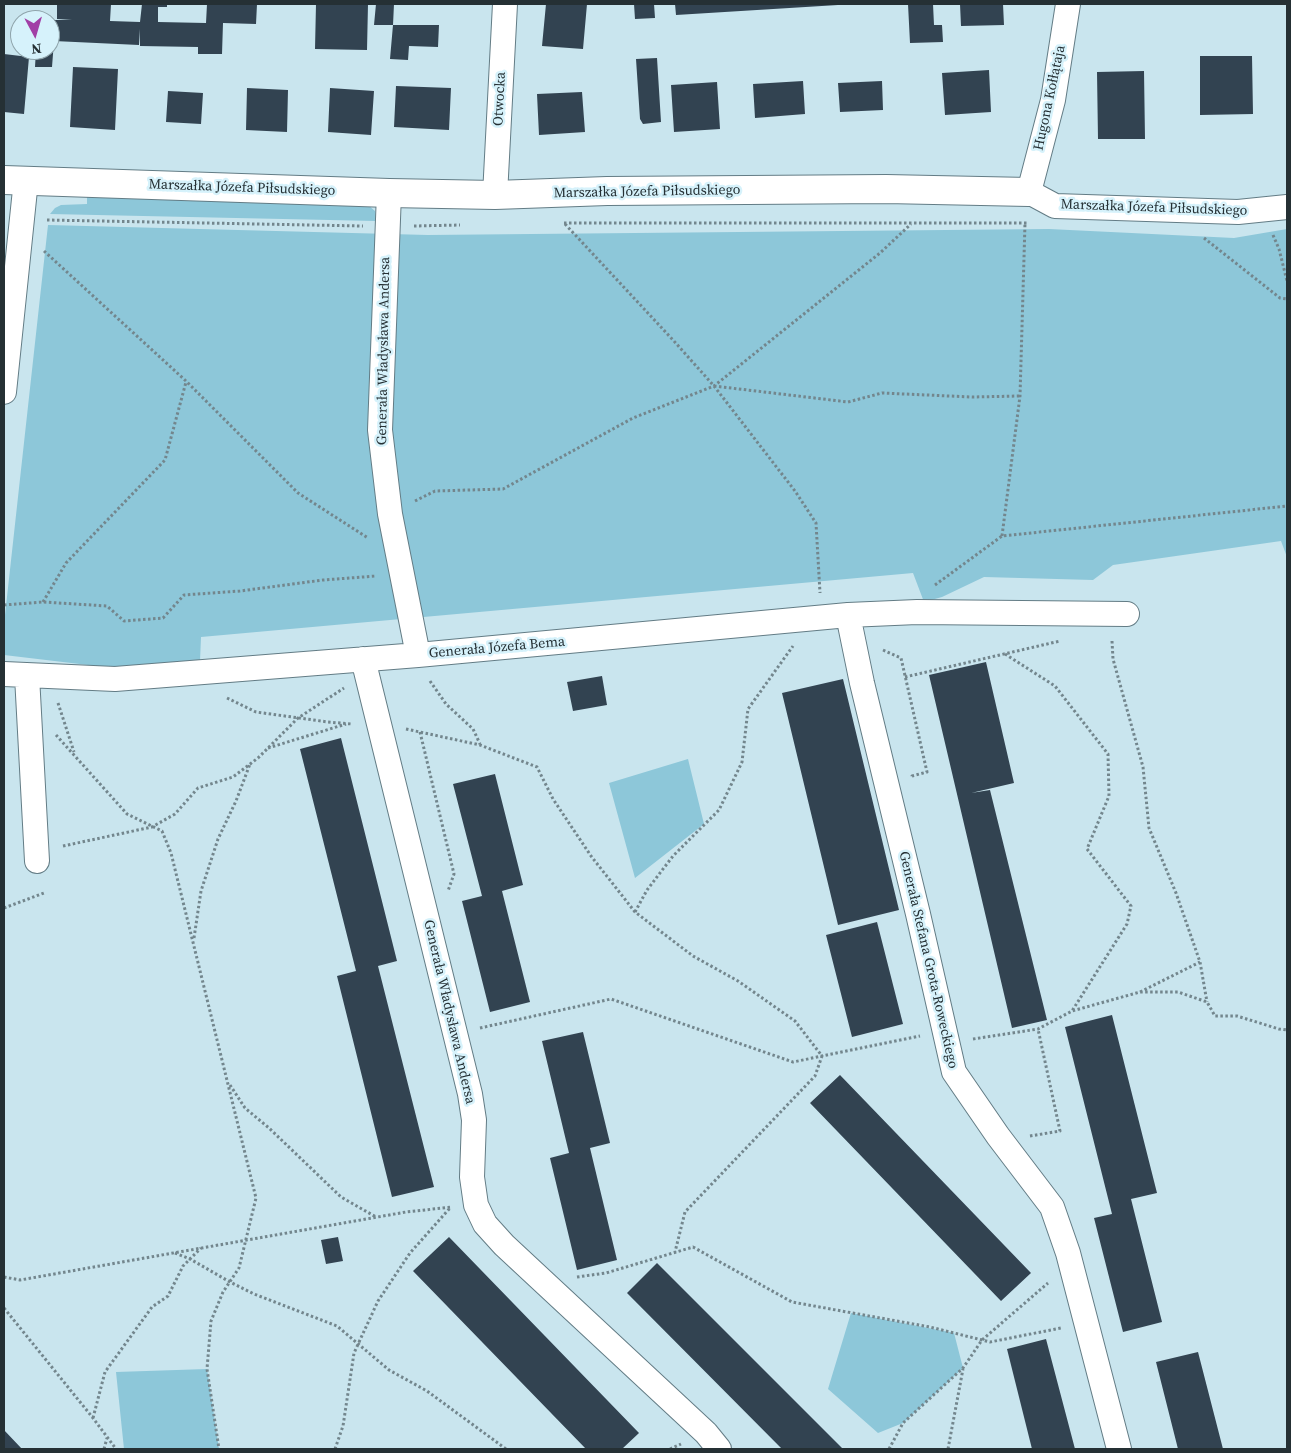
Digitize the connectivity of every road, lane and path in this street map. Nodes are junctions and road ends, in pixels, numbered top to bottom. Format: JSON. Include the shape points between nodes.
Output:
{"nodes":[{"id":1,"x":505,"y":4,"type":"edge"},
{"id":2,"x":1068,"y":4,"type":"edge"},
{"id":3,"x":15,"y":180,"type":"edge"},
{"id":4,"x":1029,"y":192,"type":"junction"},
{"id":5,"x":389,"y":194,"type":"junction"},
{"id":6,"x":494,"y":195,"type":"junction"},
{"id":7,"x":1287,"y":207,"type":"edge"},
{"id":8,"x":555,"y":223,"type":"dead end"},
{"id":9,"x":565,"y":223,"type":"junction"},
{"id":10,"x":1025,"y":223,"type":"junction"},
{"id":11,"x":1034,"y":223,"type":"dead end"},
{"id":12,"x":21,"y":224,"type":"junction"},
{"id":13,"x":912,"y":224,"type":"junction"},
{"id":14,"x":466,"y":225,"type":"dead end"},
{"id":15,"x":388,"y":226,"type":"junction"},
{"id":16,"x":1197,"y":232,"type":"dead end"},
{"id":17,"x":1270,"y":233,"type":"dead end"},
{"id":18,"x":1287,"y":281,"type":"edge"},
{"id":19,"x":1287,"y":299,"type":"edge"},
{"id":20,"x":186,"y":381,"type":"junction"},
{"id":21,"x":714,"y":386,"type":"junction"},
{"id":22,"x":4,"y":392,"type":"edge"},
{"id":23,"x":1020,"y":396,"type":"junction"},
{"id":24,"x":1287,"y":506,"type":"edge"},
{"id":25,"x":390,"y":514,"type":"junction"},
{"id":26,"x":1002,"y":536,"type":"junction"},
{"id":27,"x":400,"y":565,"type":"junction"},
{"id":28,"x":42,"y":602,"type":"junction"},
{"id":29,"x":4,"y":605,"type":"edge"},
{"id":30,"x":917,"y":612,"type":"junction"},
{"id":31,"x":1127,"y":614,"type":"dead end"},
{"id":32,"x":821,"y":618,"type":"junction"},
{"id":33,"x":851,"y":626,"type":"junction"},
{"id":34,"x":1069,"y":639,"type":"dead end"},
{"id":35,"x":1112,"y":640,"type":"dead end"},
{"id":36,"x":795,"y":644,"type":"dead end"},
{"id":37,"x":1005,"y":654,"type":"junction"},
{"id":38,"x":418,"y":655,"type":"junction"},
{"id":39,"x":362,"y":659,"type":"junction"},
{"id":40,"x":15,"y":675,"type":"edge"},
{"id":41,"x":905,"y":677,"type":"junction"},
{"id":42,"x":430,"y":681,"type":"dead end"},
{"id":43,"x":344,"y":688,"type":"dead end"},
{"id":44,"x":227,"y":698,"type":"dead end"},
{"id":45,"x":58,"y":700,"type":"dead end"},
{"id":46,"x":29,"y":713,"type":"junction"},
{"id":47,"x":298,"y":718,"type":"junction"},
{"id":48,"x":349,"y":723,"type":"junction"},
{"id":49,"x":379,"y":725,"type":"junction"},
{"id":50,"x":420,"y":732,"type":"junction"},
{"id":51,"x":480,"y":744,"type":"junction"},
{"id":52,"x":268,"y":748,"type":"junction"},
{"id":53,"x":75,"y":755,"type":"junction"},
{"id":54,"x":250,"y":764,"type":"junction"},
{"id":55,"x":914,"y":785,"type":"dead end"},
{"id":56,"x":152,"y":827,"type":"junction"},
{"id":57,"x":60,"y":847,"type":"dead end"},
{"id":58,"x":37,"y":861,"type":"dead end"},
{"id":59,"x":44,"y":893,"type":"dead end"},
{"id":60,"x":446,"y":896,"type":"dead end"},
{"id":61,"x":4,"y":908,"type":"edge"},
{"id":62,"x":635,"y":912,"type":"junction"},
{"id":63,"x":193,"y":941,"type":"junction"},
{"id":64,"x":1200,"y":962,"type":"junction"},
{"id":65,"x":1140,"y":992,"type":"junction"},
{"id":66,"x":1207,"y":1002,"type":"junction"},
{"id":67,"x":1072,"y":1011,"type":"junction"},
{"id":68,"x":477,"y":1022,"type":"dead end"},
{"id":69,"x":482,"y":1028,"type":"junction"},
{"id":70,"x":1038,"y":1029,"type":"junction"},
{"id":71,"x":1287,"y":1030,"type":"edge"},
{"id":72,"x":455,"y":1033,"type":"junction"},
{"id":73,"x":946,"y":1037,"type":"junction"},
{"id":74,"x":822,"y":1056,"type":"junction"},
{"id":75,"x":229,"y":1083,"type":"junction"},
{"id":76,"x":1024,"y":1137,"type":"dead end"},
{"id":77,"x":476,"y":1205,"type":"junction"},
{"id":78,"x":450,"y":1207,"type":"junction"},
{"id":79,"x":377,"y":1217,"type":"junction"},
{"id":80,"x":246,"y":1240,"type":"junction"},
{"id":81,"x":200,"y":1248,"type":"junction"},
{"id":82,"x":174,"y":1252,"type":"junction"},
{"id":83,"x":674,"y":1252,"type":"junction"},
{"id":84,"x":190,"y":1259,"type":"junction"},
{"id":85,"x":1071,"y":1262,"type":"junction"},
{"id":86,"x":4,"y":1277,"type":"edge"},
{"id":87,"x":576,"y":1277,"type":"dead end"},
{"id":88,"x":230,"y":1282,"type":"junction"},
{"id":89,"x":4,"y":1308,"type":"edge"},
{"id":90,"x":1086,"y":1323,"type":"junction"},
{"id":91,"x":982,"y":1340,"type":"junction"},
{"id":92,"x":359,"y":1345,"type":"junction"},
{"id":93,"x":963,"y":1368,"type":"junction"},
{"id":94,"x":93,"y":1418,"type":"junction"},
{"id":95,"x":107,"y":1438,"type":"junction"},
{"id":96,"x":104,"y":1449,"type":"edge"},
{"id":97,"x":116,"y":1449,"type":"edge"},
{"id":98,"x":219,"y":1449,"type":"edge"},
{"id":99,"x":335,"y":1449,"type":"edge"},
{"id":100,"x":506,"y":1449,"type":"edge"},
{"id":101,"x":719,"y":1449,"type":"edge"},
{"id":102,"x":889,"y":1449,"type":"edge"},
{"id":103,"x":948,"y":1449,"type":"edge"},
{"id":104,"x":1119,"y":1449,"type":"edge"}],
"edges":[{"from":1,"to":6,"type":"street","name":"Otwocka"},
{"from":2,"to":4,"type":"street","name":"Hugona Kołłątaja","via":[[1053,100]]},
{"from":3,"to":5,"type":"street","name":"Marszałka Józefa Piłsudskiego"},
{"from":3,"to":12,"type":"street"},
{"from":4,"to":6,"type":"street","name":"Marszałka Józefa Piłsudskiego","via":[[886,189]]},
{"from":4,"to":7,"type":"street","name":"Marszałka Józefa Piłsudskiego","via":[[1055,206],[1238,212]]},
{"from":5,"to":6,"type":"street","name":"Marszałka Józefa Piłsudskiego"},
{"from":5,"to":15,"type":"street","name":"Generała Władysława Andersa"},
{"from":8,"to":9,"type":"path"},
{"from":9,"to":13,"type":"path"},
{"from":9,"to":21,"type":"path"},
{"from":10,"to":11,"type":"path"},
{"from":10,"to":13,"type":"path"},
{"from":10,"to":23,"type":"path"},
{"from":12,"to":15,"type":"path","via":[[61,221]]},
{"from":12,"to":20,"type":"path"},
{"from":12,"to":22,"type":"street"},
{"from":13,"to":21,"type":"path"},
{"from":14,"to":15,"type":"path"},
{"from":15,"to":25,"type":"street","name":"Generała Władysława Andersa","via":[[380,430]]},
{"from":16,"to":19,"type":"path","via":[[1280,298]]},
{"from":17,"to":18,"type":"path","via":[[1279,249]]},
{"from":20,"to":27,"type":"path","via":[[298,493]]},
{"from":20,"to":28,"type":"path","via":[[165,460],[66,562]]},
{"from":21,"to":23,"type":"path","via":[[848,402],[882,393]]},
{"from":21,"to":25,"type":"path","via":[[632,418],[502,489],[435,491]]},
{"from":21,"to":32,"type":"path","via":[[795,490],[816,523]]},
{"from":23,"to":26,"type":"path"},
{"from":24,"to":26,"type":"path"},
{"from":25,"to":27,"type":"street","name":"Generała Władysława Andersa"},
{"from":26,"to":30,"type":"path","via":[[919,597]]},
{"from":27,"to":28,"type":"path","via":[[322,580],[184,595],[162,618],[124,621],[107,606]]},
{"from":27,"to":38,"type":"street","name":"Generała Władysława Andersa"},
{"from":28,"to":29,"type":"path"},
{"from":30,"to":31,"type":"street","name":"Generała Józefa Bema"},
{"from":30,"to":33,"type":"street","name":"Generała Józefa Bema"},
{"from":32,"to":33,"type":"street","name":"Generała Józefa Bema"},
{"from":32,"to":38,"type":"street","name":"Generała Józefa Bema"},
{"from":33,"to":41,"type":"path","via":[[901,658]]},
{"from":33,"to":73,"type":"street","name":"Generała Stefana Grota-Roweckiego"},
{"from":34,"to":37,"type":"path"},
{"from":35,"to":64,"type":"path","via":[[1114,659],[1144,767],[1149,828]]},
{"from":36,"to":62,"type":"path","via":[[748,709],[742,762],[719,810],[673,856]]},
{"from":37,"to":41,"type":"path"},
{"from":37,"to":67,"type":"path","via":[[1055,686],[1108,754],[1109,796],[1087,849],[1131,906],[1126,924]]},
{"from":38,"to":39,"type":"street","name":"Generała Józefa Bema"},
{"from":39,"to":40,"type":"street","name":"Generała Józefa Bema","via":[[116,679]]},
{"from":39,"to":49,"type":"street","name":"Generała Władysława Andersa"},
{"from":40,"to":46,"type":"street"},
{"from":41,"to":55,"type":"path","via":[[927,772],[912,776]]},
{"from":42,"to":51,"type":"path","via":[[446,704],[472,729]]},
{"from":43,"to":47,"type":"path"},
{"from":44,"to":47,"type":"path","via":[[256,712]]},
{"from":45,"to":53,"type":"path"},
{"from":46,"to":53,"type":"path"},
{"from":46,"to":58,"type":"street"},
{"from":47,"to":48,"type":"path"},
{"from":47,"to":52,"type":"path"},
{"from":48,"to":49,"type":"path"},
{"from":48,"to":52,"type":"path"},
{"from":49,"to":50,"type":"path"},
{"from":49,"to":72,"type":"street","name":"Generała Władysława Andersa"},
{"from":50,"to":51,"type":"path"},
{"from":50,"to":60,"type":"path","via":[[454,874]]},
{"from":51,"to":62,"type":"path","via":[[537,767],[553,799],[591,856]]},
{"from":52,"to":54,"type":"path"},
{"from":53,"to":56,"type":"path","via":[[127,814]]},
{"from":54,"to":56,"type":"path","via":[[233,777],[198,788],[175,814]]},
{"from":54,"to":63,"type":"path","via":[[218,839],[201,891]]},
{"from":56,"to":57,"type":"path"},
{"from":56,"to":63,"type":"path","via":[[162,831],[171,853]]},
{"from":59,"to":61,"type":"path"},
{"from":62,"to":74,"type":"path","via":[[693,956],[738,981],[795,1021]]},
{"from":63,"to":75,"type":"path"},
{"from":64,"to":65,"type":"path"},
{"from":64,"to":66,"type":"path"},
{"from":65,"to":66,"type":"path","via":[[1178,992]]},
{"from":65,"to":67,"type":"path"},
{"from":66,"to":71,"type":"path","via":[[1215,1016],[1237,1016]]},
{"from":67,"to":70,"type":"path"},
{"from":68,"to":69,"type":"path"},
{"from":69,"to":72,"type":"path"},
{"from":69,"to":74,"type":"path","via":[[611,999],[793,1062]]},
{"from":70,"to":73,"type":"path"},
{"from":70,"to":76,"type":"path","via":[[1060,1130]]},
{"from":72,"to":77,"type":"street","name":"Generała Władysława Andersa","via":[[474,1120],[472,1177]]},
{"from":73,"to":74,"type":"path"},
{"from":73,"to":85,"type":"street","name":"Generała Stefana Grota-Roweckiego","via":[[954,1072],[1052,1207]]},
{"from":74,"to":83,"type":"path","via":[[815,1076],[685,1212]]},
{"from":75,"to":79,"type":"path","via":[[245,1108],[341,1197]]},
{"from":75,"to":80,"type":"path","via":[[256,1198]]},
{"from":77,"to":78,"type":"path"},
{"from":77,"to":101,"type":"street","name":"Generała Władysława Andersa","via":[[485,1224],[504,1245],[706,1433]]},
{"from":78,"to":79,"type":"path"},
{"from":78,"to":92,"type":"path","via":[[410,1253],[378,1301]]},
{"from":79,"to":80,"type":"path"},
{"from":80,"to":81,"type":"path"},
{"from":80,"to":88,"type":"path","via":[[239,1268]]},
{"from":81,"to":82,"type":"path"},
{"from":81,"to":84,"type":"path"},
{"from":82,"to":84,"type":"path"},
{"from":82,"to":86,"type":"path","via":[[20,1280]]},
{"from":83,"to":87,"type":"path","via":[[606,1273]]},
{"from":83,"to":91,"type":"path","via":[[693,1246],[792,1302],[930,1327]]},
{"from":84,"to":88,"type":"path"},
{"from":84,"to":94,"type":"path","via":[[168,1296],[152,1307],[105,1372]]},
{"from":85,"to":90,"type":"street","name":"Generała Stefana Grota-Roweckiego"},
{"from":85,"to":91,"type":"path"},
{"from":88,"to":92,"type":"path","via":[[337,1326]]},
{"from":88,"to":98,"type":"path","via":[[210,1321],[207,1369]]},
{"from":89,"to":94,"type":"path"},
{"from":90,"to":91,"type":"path","via":[[990,1342]]},
{"from":90,"to":104,"type":"street","name":"Generała Stefana Grota-Roweckiego"},
{"from":91,"to":93,"type":"path"},
{"from":92,"to":99,"type":"path","via":[[354,1353],[343,1426]]},
{"from":92,"to":100,"type":"path","via":[[389,1370],[427,1391]]},
{"from":93,"to":102,"type":"path","via":[[903,1423]]},
{"from":93,"to":103,"type":"path"},
{"from":94,"to":95,"type":"path"},
{"from":95,"to":96,"type":"path"},
{"from":95,"to":97,"type":"path"}]}
